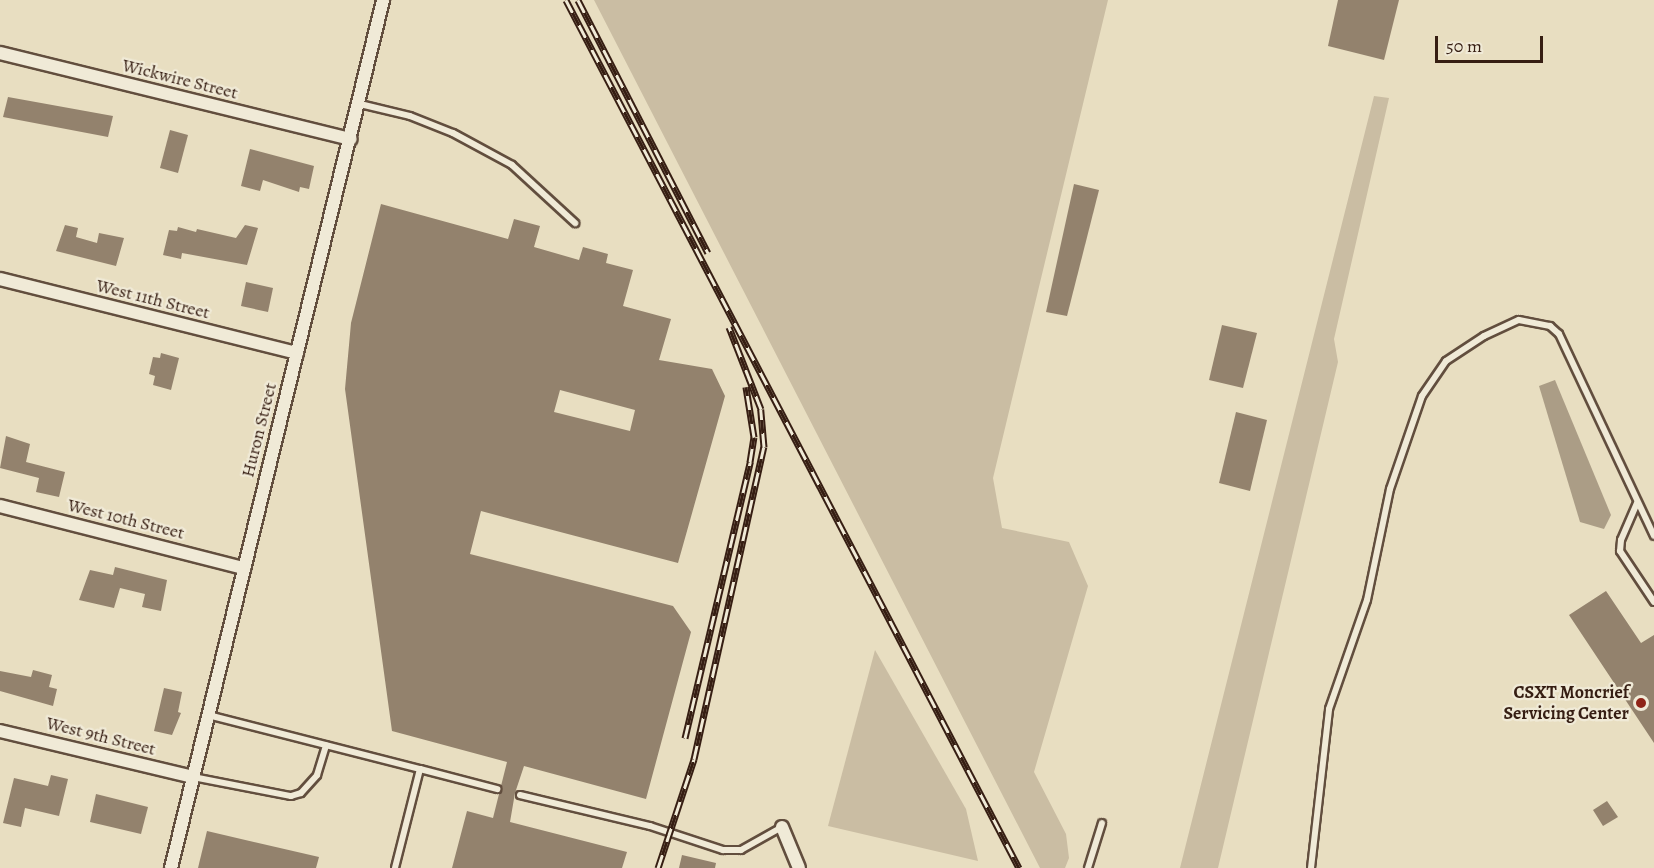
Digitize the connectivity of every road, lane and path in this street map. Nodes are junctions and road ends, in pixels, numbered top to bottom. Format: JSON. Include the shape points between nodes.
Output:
{"nodes":[{"id":1,"x":383,"y":0,"type":"edge"},
{"id":2,"x":0,"y":53,"type":"edge"},
{"id":3,"x":360,"y":104,"type":"junction"},
{"id":4,"x":351,"y":139,"type":"junction"},
{"id":5,"x":574,"y":223,"type":"dead end"},
{"id":6,"x":0,"y":279,"type":"edge"},
{"id":7,"x":297,"y":353,"type":"junction"},
{"id":8,"x":1637,"y":502,"type":"junction"},
{"id":9,"x":0,"y":506,"type":"edge"},
{"id":10,"x":1654,"y":536,"type":"edge"},
{"id":11,"x":244,"y":568,"type":"junction"},
{"id":12,"x":1654,"y":602,"type":"edge"},
{"id":13,"x":207,"y":715,"type":"junction"},
{"id":14,"x":0,"y":731,"type":"edge"},
{"id":15,"x":326,"y":745,"type":"junction"},
{"id":16,"x":420,"y":769,"type":"junction"},
{"id":17,"x":193,"y":777,"type":"junction"},
{"id":18,"x":497,"y":789,"type":"dead end"},
{"id":19,"x":520,"y":795,"type":"dead end"},
{"id":20,"x":1102,"y":822,"type":"dead end"},
{"id":21,"x":782,"y":827,"type":"joint"},
{"id":22,"x":171,"y":868,"type":"edge"},
{"id":23,"x":395,"y":868,"type":"edge"},
{"id":24,"x":799,"y":868,"type":"edge"},
{"id":25,"x":1088,"y":868,"type":"edge"},
{"id":26,"x":1311,"y":868,"type":"edge"}],
"edges":[{"from":1,"to":3,"type":"street","name":"Huron Street"},
{"from":2,"to":4,"type":"street","name":"Wickwire Street"},
{"from":3,"to":4,"type":"street","name":"Huron Street"},
{"from":3,"to":5,"type":"lane","via":[[410,116],[453,133],[512,165]]},
{"from":4,"to":7,"type":"street","name":"Huron Street"},
{"from":6,"to":7,"type":"street","name":"West 11th Street"},
{"from":7,"to":11,"type":"street","name":"Huron Street"},
{"from":8,"to":10,"type":"lane"},
{"from":8,"to":12,"type":"lane","via":[[1620,551]]},
{"from":8,"to":26,"type":"lane","via":[[1559,334],[1550,326],[1519,320],[1484,336],[1446,361],[1422,396],[1390,489],[1367,600],[1329,708]]},
{"from":9,"to":11,"type":"street","name":"West 10th Street"},
{"from":11,"to":13,"type":"street","name":"Huron Street"},
{"from":13,"to":15,"type":"lane"},
{"from":13,"to":17,"type":"street","name":"Huron Street"},
{"from":14,"to":17,"type":"street","name":"West 9th Street"},
{"from":15,"to":16,"type":"lane"},
{"from":15,"to":17,"type":"lane","via":[[317,775],[301,794],[291,796]]},
{"from":16,"to":18,"type":"lane"},
{"from":16,"to":23,"type":"lane"},
{"from":17,"to":22,"type":"street","name":"Huron Street"},
{"from":19,"to":21,"type":"lane","via":[[650,826],[723,850],[741,850]]},
{"from":20,"to":25,"type":"lane"},
{"from":21,"to":24,"type":"street"}]}
